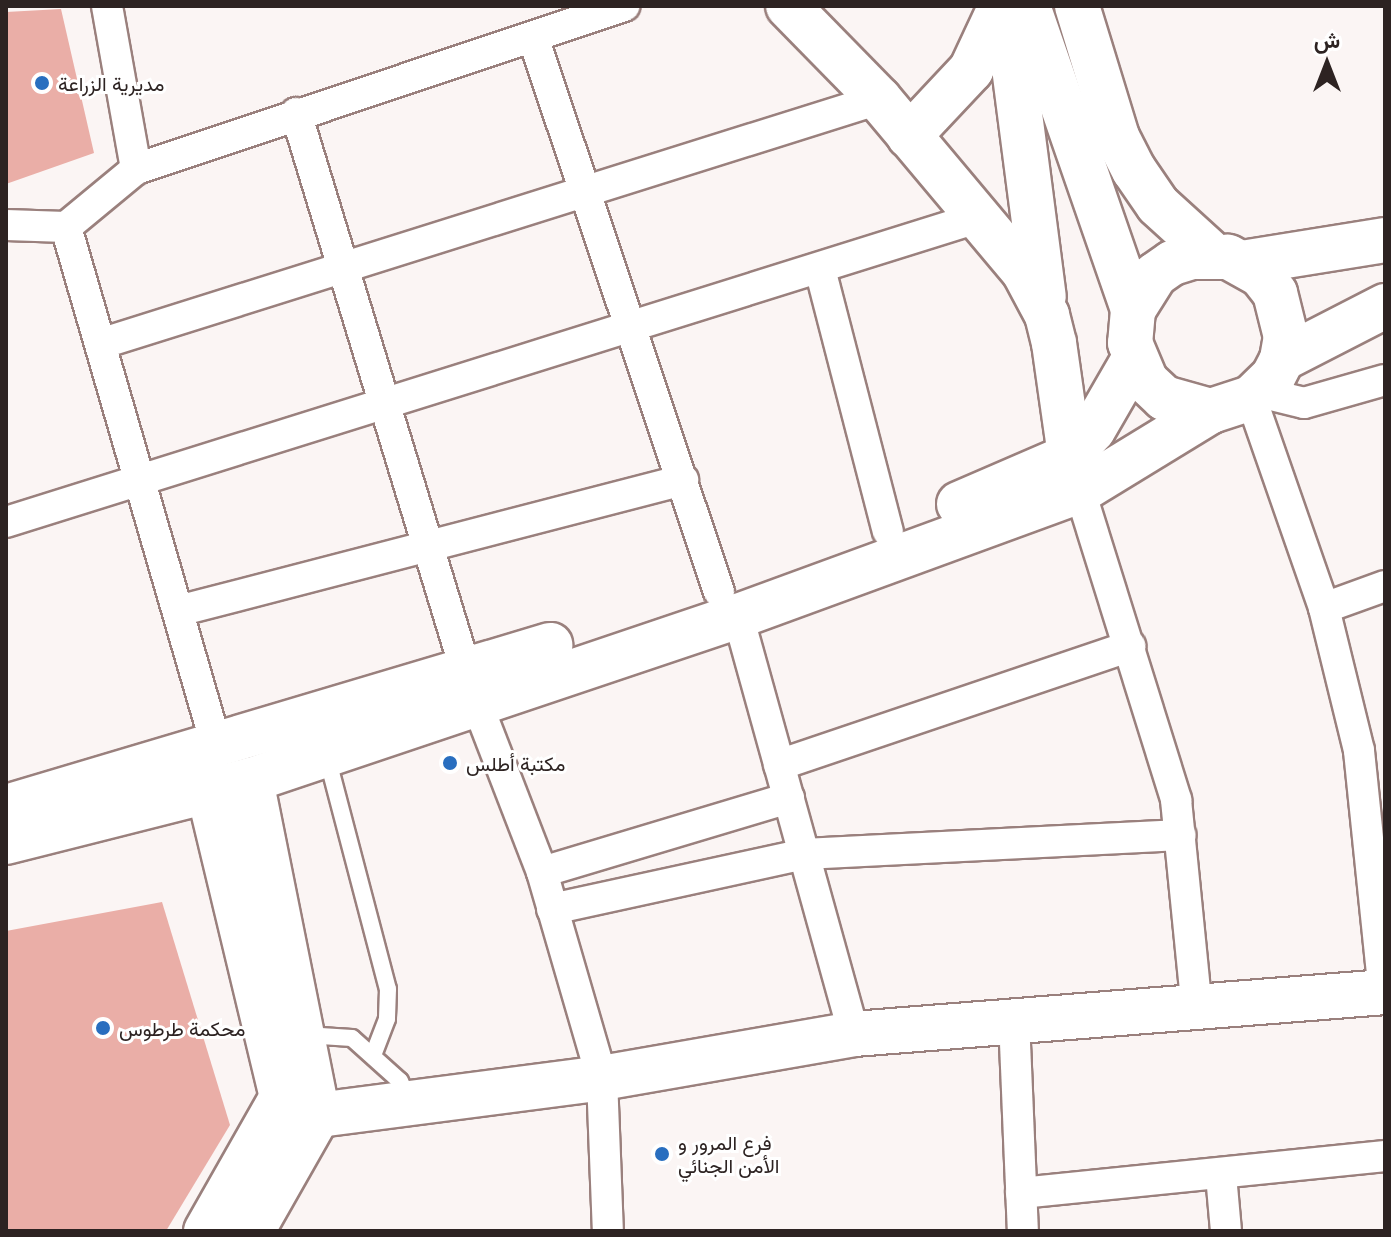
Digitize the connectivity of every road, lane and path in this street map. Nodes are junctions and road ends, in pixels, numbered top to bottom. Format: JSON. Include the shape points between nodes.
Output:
{"nodes":[{"id":1,"x":107,"y":6,"type":"edge"},
{"id":2,"x":624,"y":6,"type":"edge"},
{"id":3,"x":788,"y":6,"type":"edge"},
{"id":4,"x":1003,"y":6,"type":"edge"},
{"id":5,"x":1028,"y":6,"type":"edge"},
{"id":6,"x":1077,"y":6,"type":"edge"},
{"id":7,"x":533,"y":37,"type":"junction"},
{"id":8,"x":879,"y":99,"type":"junction"},
{"id":9,"x":296,"y":113,"type":"junction"},
{"id":10,"x":909,"y":136,"type":"junction"},
{"id":11,"x":136,"y":169,"type":"junction"},
{"id":12,"x":586,"y":192,"type":"junction"},
{"id":13,"x":980,"y":217,"type":"junction"},
{"id":14,"x":6,"y":225,"type":"edge"},
{"id":15,"x":66,"y":227,"type":"junction"},
{"id":16,"x":1385,"y":240,"type":"edge"},
{"id":17,"x":1227,"y":259,"type":"junction"},
{"id":18,"x":343,"y":268,"type":"junction"},
{"id":19,"x":820,"y":269,"type":"junction"},
{"id":20,"x":1385,"y":306,"type":"edge"},
{"id":21,"x":1133,"y":310,"type":"junction"},
{"id":22,"x":1047,"y":315,"type":"junction"},
{"id":23,"x":631,"y":327,"type":"junction"},
{"id":24,"x":103,"y":343,"type":"junction"},
{"id":25,"x":1134,"y":359,"type":"junction"},
{"id":26,"x":1385,"y":380,"type":"edge"},
{"id":27,"x":1251,"y":390,"type":"junction"},
{"id":28,"x":384,"y":403,"type":"junction"},
{"id":29,"x":1075,"y":474,"type":"junction"},
{"id":30,"x":140,"y":478,"type":"junction"},
{"id":31,"x":683,"y":480,"type":"junction"},
{"id":32,"x":6,"y":522,"type":"edge"},
{"id":33,"x":888,"y":531,"type":"junction"},
{"id":34,"x":429,"y":546,"type":"junction"},
{"id":35,"x":1385,"y":586,"type":"edge"},
{"id":36,"x":728,"y":604,"type":"junction"},
{"id":37,"x":1324,"y":608,"type":"junction"},
{"id":38,"x":178,"y":611,"type":"junction"},
{"id":39,"x":1130,"y":646,"type":"junction"},
{"id":40,"x":471,"y":686,"type":"junction"},
{"id":41,"x":216,"y":744,"type":"junction"},
{"id":42,"x":327,"y":755,"type":"junction"},
{"id":43,"x":779,"y":765,"type":"junction"},
{"id":44,"x":251,"y":780,"type":"junction"},
{"id":45,"x":208,"y":789,"type":"junction"},
{"id":46,"x":789,"y":798,"type":"junction"},
{"id":47,"x":6,"y":807,"type":"edge"},
{"id":48,"x":1181,"y":835,"type":"junction"},
{"id":49,"x":6,"y":842,"type":"edge"},
{"id":50,"x":804,"y":854,"type":"junction"},
{"id":51,"x":542,"y":872,"type":"junction"},
{"id":52,"x":552,"y":909,"type":"junction"},
{"id":53,"x":1385,"y":992,"type":"edge"},
{"id":54,"x":1197,"y":1010,"type":"junction"},
{"id":55,"x":1014,"y":1019,"type":"junction"},
{"id":56,"x":299,"y":1034,"type":"junction"},
{"id":57,"x":854,"y":1034,"type":"junction"},
{"id":58,"x":373,"y":1055,"type":"junction"},
{"id":59,"x":602,"y":1078,"type":"junction"},
{"id":60,"x":409,"y":1103,"type":"junction"},
{"id":61,"x":300,"y":1106,"type":"junction"},
{"id":62,"x":1385,"y":1157,"type":"edge"},
{"id":63,"x":1221,"y":1175,"type":"junction"},
{"id":64,"x":1021,"y":1193,"type":"junction"},
{"id":65,"x":206,"y":1231,"type":"edge"},
{"id":66,"x":252,"y":1231,"type":"edge"},
{"id":67,"x":608,"y":1231,"type":"edge"},
{"id":68,"x":1023,"y":1231,"type":"edge"},
{"id":69,"x":1226,"y":1231,"type":"edge"}],
"edges":[{"from":1,"to":11,"type":"street"},
{"from":2,"to":7,"type":"street"},
{"from":3,"to":8,"type":"main road"},
{"from":4,"to":10,"type":"main road","via":[[971,70]]},
{"from":4,"to":22,"type":"main road"},
{"from":5,"to":21,"type":"main road"},
{"from":6,"to":17,"type":"main road","via":[[1117,137],[1134,170],[1158,205]]},
{"from":7,"to":9,"type":"street"},
{"from":7,"to":12,"type":"street"},
{"from":8,"to":10,"type":"main road"},
{"from":8,"to":12,"type":"street"},
{"from":9,"to":11,"type":"street"},
{"from":9,"to":18,"type":"street"},
{"from":10,"to":13,"type":"main road"},
{"from":11,"to":15,"type":"street"},
{"from":12,"to":18,"type":"street"},
{"from":12,"to":23,"type":"street"},
{"from":13,"to":19,"type":"street"},
{"from":13,"to":22,"type":"main road","via":[[1024,272]]},
{"from":14,"to":15,"type":"street"},
{"from":15,"to":24,"type":"street"},
{"from":16,"to":17,"type":"main road"},
{"from":17,"to":21,"type":"main road","via":[[1172,263],[1148,283]]},
{"from":17,"to":27,"type":"main road","via":[[1275,293],[1286,337]]},
{"from":18,"to":24,"type":"street"},
{"from":18,"to":28,"type":"street"},
{"from":19,"to":23,"type":"street"},
{"from":19,"to":33,"type":"street"},
{"from":20,"to":27,"type":"main road"},
{"from":21,"to":25,"type":"main road"},
{"from":22,"to":29,"type":"main road"},
{"from":23,"to":28,"type":"street"},
{"from":23,"to":31,"type":"street"},
{"from":24,"to":30,"type":"street"},
{"from":25,"to":27,"type":"main road","via":[[1164,398]]},
{"from":25,"to":29,"type":"main road","via":[[1093,430]]},
{"from":26,"to":27,"type":"street","via":[[1304,403]]},
{"from":27,"to":29,"type":"main road"},
{"from":27,"to":37,"type":"street"},
{"from":28,"to":30,"type":"street"},
{"from":28,"to":34,"type":"street"},
{"from":29,"to":33,"type":"main road","via":[[1038,474]]},
{"from":29,"to":36,"type":"main road"},
{"from":29,"to":39,"type":"street"},
{"from":30,"to":32,"type":"street"},
{"from":30,"to":38,"type":"street"},
{"from":31,"to":34,"type":"street"},
{"from":31,"to":36,"type":"street"},
{"from":33,"to":36,"type":"main road"},
{"from":34,"to":38,"type":"street"},
{"from":34,"to":40,"type":"street"},
{"from":35,"to":37,"type":"street"},
{"from":36,"to":40,"type":"main road"},
{"from":36,"to":43,"type":"street"},
{"from":37,"to":53,"type":"street","via":[[1359,751]]},
{"from":38,"to":41,"type":"street"},
{"from":39,"to":43,"type":"street"},
{"from":39,"to":48,"type":"street"},
{"from":40,"to":41,"type":"main road"},
{"from":40,"to":42,"type":"main road"},
{"from":40,"to":51,"type":"street"},
{"from":41,"to":47,"type":"main road"},
{"from":42,"to":44,"type":"main road"},
{"from":42,"to":58,"type":"lane","via":[[388,989],[387,1019]]},
{"from":43,"to":46,"type":"street"},
{"from":44,"to":45,"type":"main road"},
{"from":44,"to":56,"type":"main road"},
{"from":45,"to":49,"type":"main road"},
{"from":45,"to":61,"type":"main road"},
{"from":46,"to":50,"type":"street"},
{"from":46,"to":51,"type":"street"},
{"from":48,"to":50,"type":"street"},
{"from":48,"to":54,"type":"street"},
{"from":50,"to":52,"type":"street"},
{"from":50,"to":57,"type":"street"},
{"from":51,"to":52,"type":"street"},
{"from":52,"to":59,"type":"street"},
{"from":53,"to":54,"type":"main road"},
{"from":54,"to":55,"type":"main road"},
{"from":55,"to":57,"type":"main road"},
{"from":55,"to":64,"type":"street"},
{"from":56,"to":58,"type":"lane","via":[[352,1038]]},
{"from":56,"to":61,"type":"main road"},
{"from":57,"to":59,"type":"main road"},
{"from":58,"to":60,"type":"lane","via":[[400,1081]]},
{"from":59,"to":60,"type":"main road"},
{"from":59,"to":67,"type":"street"},
{"from":60,"to":61,"type":"main road"},
{"from":61,"to":65,"type":"main road"},
{"from":61,"to":66,"type":"main road"},
{"from":62,"to":63,"type":"street"},
{"from":63,"to":64,"type":"street"},
{"from":63,"to":69,"type":"street"},
{"from":64,"to":68,"type":"street"}]}
